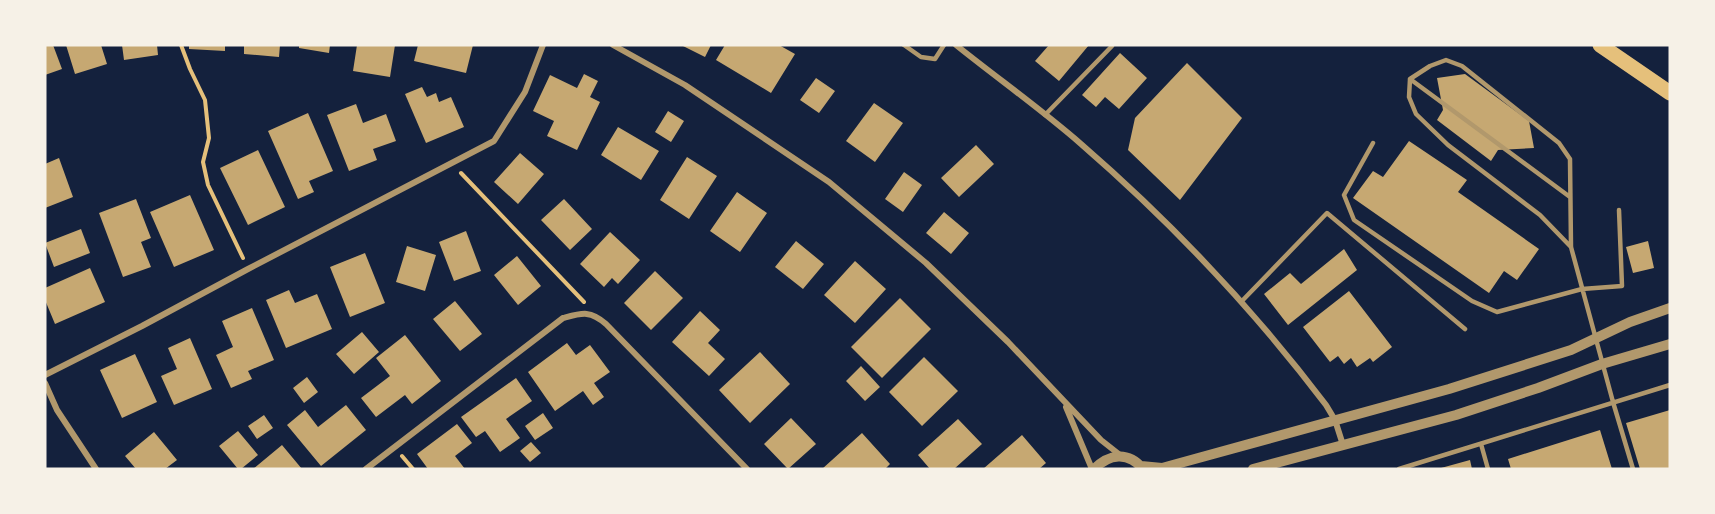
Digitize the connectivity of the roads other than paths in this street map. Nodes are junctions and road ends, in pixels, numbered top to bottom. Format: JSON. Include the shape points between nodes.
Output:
{"nodes":[{"id":1,"x":543,"y":45,"type":"edge"},
{"id":2,"x":613,"y":45,"type":"edge"},
{"id":3,"x":904,"y":45,"type":"edge"},
{"id":4,"x":944,"y":45,"type":"edge"},
{"id":5,"x":956,"y":45,"type":"edge"},
{"id":6,"x":1600,"y":45,"type":"edge"},
{"id":7,"x":1112,"y":46,"type":"edge"},
{"id":8,"x":1410,"y":79,"type":"junction"},
{"id":9,"x":1670,"y":93,"type":"edge"},
{"id":10,"x":1045,"y":115,"type":"junction"},
{"id":11,"x":1373,"y":143,"type":"dead end"},
{"id":12,"x":1570,"y":197,"type":"junction"},
{"id":13,"x":1618,"y":210,"type":"dead end"},
{"id":14,"x":1571,"y":247,"type":"junction"},
{"id":15,"x":1582,"y":289,"type":"junction"},
{"id":16,"x":1241,"y":302,"type":"junction"},
{"id":17,"x":1670,"y":308,"type":"edge"},
{"id":18,"x":1465,"y":329,"type":"dead end"},
{"id":19,"x":1596,"y":338,"type":"junction"},
{"id":20,"x":1670,"y":344,"type":"edge"},
{"id":21,"x":1602,"y":364,"type":"junction"},
{"id":22,"x":45,"y":375,"type":"edge"},
{"id":23,"x":45,"y":383,"type":"edge"},
{"id":24,"x":1670,"y":385,"type":"edge"},
{"id":25,"x":1613,"y":402,"type":"junction"},
{"id":26,"x":1065,"y":404,"type":"junction"},
{"id":27,"x":1335,"y":420,"type":"junction"},
{"id":28,"x":1480,"y":444,"type":"junction"},
{"id":29,"x":1342,"y":445,"type":"junction"},
{"id":30,"x":1122,"y":456,"type":"junction"},
{"id":31,"x":1142,"y":468,"type":"edge"},
{"id":32,"x":96,"y":469,"type":"edge"},
{"id":33,"x":366,"y":469,"type":"edge"},
{"id":34,"x":747,"y":469,"type":"edge"},
{"id":35,"x":1093,"y":469,"type":"edge"},
{"id":36,"x":1252,"y":469,"type":"edge"},
{"id":37,"x":1399,"y":469,"type":"edge"},
{"id":38,"x":1488,"y":469,"type":"edge"},
{"id":39,"x":1633,"y":469,"type":"edge"}],
"edges":[{"from":1,"to":22,"type":"street","via":[[525,93],[494,141]]},
{"from":2,"to":26,"type":"street","via":[[685,85],[829,182],[926,263]]},
{"from":3,"to":4,"type":"lane","via":[[921,57],[935,59]]},
{"from":5,"to":10,"type":"street"},
{"from":6,"to":9,"type":"main road"},
{"from":7,"to":10,"type":"lane"},
{"from":8,"to":12,"type":"lane"},
{"from":8,"to":12,"type":"lane","via":[[1446,60],[1462,66],[1558,143],[1570,159]]},
{"from":8,"to":14,"type":"lane","via":[[1409,97],[1416,114],[1448,145],[1540,215]]},
{"from":10,"to":16,"type":"street","via":[[1134,193]]},
{"from":11,"to":15,"type":"lane","via":[[1344,195],[1354,220],[1472,301],[1497,312]]},
{"from":12,"to":14,"type":"lane"},
{"from":13,"to":15,"type":"lane","via":[[1622,286]]},
{"from":14,"to":15,"type":"lane"},
{"from":15,"to":19,"type":"lane"},
{"from":16,"to":18,"type":"lane","via":[[1327,213]]},
{"from":16,"to":27,"type":"street"},
{"from":17,"to":19,"type":"street"},
{"from":19,"to":21,"type":"lane"},
{"from":19,"to":27,"type":"street","via":[[1500,373]]},
{"from":20,"to":21,"type":"street"},
{"from":21,"to":25,"type":"lane"},
{"from":21,"to":29,"type":"street","via":[[1456,415]]},
{"from":23,"to":32,"type":"street","via":[[57,410]]},
{"from":24,"to":25,"type":"lane"},
{"from":25,"to":28,"type":"lane"},
{"from":25,"to":39,"type":"lane"},
{"from":26,"to":30,"type":"street"},
{"from":26,"to":35,"type":"street"},
{"from":27,"to":29,"type":"street"},
{"from":27,"to":31,"type":"street","via":[[1162,468]]},
{"from":28,"to":37,"type":"lane"},
{"from":28,"to":38,"type":"lane"},
{"from":29,"to":36,"type":"street"},
{"from":30,"to":31,"type":"street"},
{"from":30,"to":35,"type":"street","via":[[1112,457]]},
{"from":33,"to":34,"type":"street","via":[[563,318],[582,313],[597,316],[615,332]]}]}
